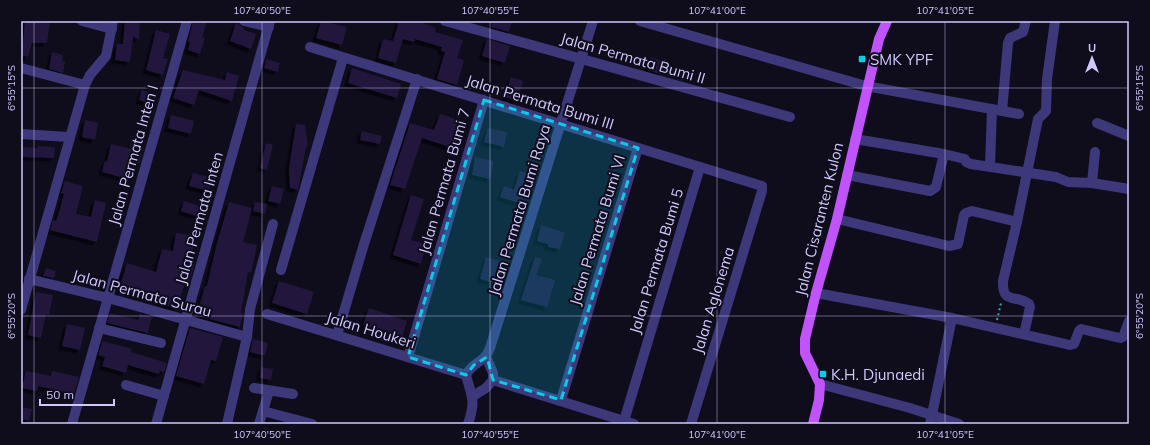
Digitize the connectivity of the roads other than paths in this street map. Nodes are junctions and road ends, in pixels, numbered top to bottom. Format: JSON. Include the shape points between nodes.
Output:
{"nodes":[{"id":1,"x":82,"y":21,"type":"edge"},
{"id":2,"x":187,"y":21,"type":"edge"},
{"id":3,"x":244,"y":21,"type":"edge"},
{"id":4,"x":445,"y":21,"type":"edge"},
{"id":5,"x":593,"y":21,"type":"edge"},
{"id":6,"x":640,"y":21,"type":"edge"},
{"id":7,"x":887,"y":21,"type":"edge"},
{"id":8,"x":1026,"y":21,"type":"edge"},
{"id":9,"x":1055,"y":21,"type":"edge"},
{"id":10,"x":269,"y":24,"type":"edge"},
{"id":11,"x":113,"y":25,"type":"edge"},
{"id":12,"x":310,"y":47,"type":"dead end"},
{"id":13,"x":343,"y":58,"type":"junction"},
{"id":14,"x":581,"y":59,"type":"junction"},
{"id":15,"x":21,"y":68,"type":"edge"},
{"id":16,"x":417,"y":79,"type":"junction"},
{"id":17,"x":85,"y":85,"type":"junction"},
{"id":18,"x":866,"y":86,"type":"junction"},
{"id":19,"x":484,"y":100,"type":"junction"},
{"id":20,"x":997,"y":110,"type":"junction"},
{"id":21,"x":1019,"y":114,"type":"dead end"},
{"id":22,"x":790,"y":117,"type":"dead end"},
{"id":23,"x":1097,"y":123,"type":"dead end"},
{"id":24,"x":561,"y":124,"type":"junction"},
{"id":25,"x":21,"y":134,"type":"edge"},
{"id":26,"x":1129,"y":136,"type":"edge"},
{"id":27,"x":69,"y":137,"type":"junction"},
{"id":28,"x":855,"y":139,"type":"junction"},
{"id":29,"x":638,"y":148,"type":"junction"},
{"id":30,"x":1095,"y":152,"type":"dead end"},
{"id":31,"x":944,"y":154,"type":"junction"},
{"id":32,"x":990,"y":166,"type":"junction"},
{"id":33,"x":700,"y":167,"type":"junction"},
{"id":34,"x":1028,"y":173,"type":"junction"},
{"id":35,"x":847,"y":175,"type":"junction"},
{"id":36,"x":1092,"y":183,"type":"junction"},
{"id":37,"x":762,"y":186,"type":"joint"},
{"id":38,"x":1129,"y":189,"type":"edge"},
{"id":39,"x":837,"y":219,"type":"junction"},
{"id":40,"x":1017,"y":222,"type":"junction"},
{"id":41,"x":273,"y":224,"type":"dead end"},
{"id":42,"x":281,"y":270,"type":"dead end"},
{"id":43,"x":29,"y":279,"type":"junction"},
{"id":44,"x":24,"y":289,"type":"edge"},
{"id":45,"x":816,"y":293,"type":"junction"},
{"id":46,"x":108,"y":298,"type":"junction"},
{"id":47,"x":21,"y":310,"type":"edge"},
{"id":48,"x":267,"y":314,"type":"dead end"},
{"id":49,"x":952,"y":318,"type":"junction"},
{"id":50,"x":185,"y":320,"type":"junction"},
{"id":51,"x":1129,"y":321,"type":"edge"},
{"id":52,"x":100,"y":328,"type":"junction"},
{"id":53,"x":1024,"y":334,"type":"junction"},
{"id":54,"x":337,"y":335,"type":"junction"},
{"id":55,"x":247,"y":338,"type":"junction"},
{"id":56,"x":161,"y":343,"type":"dead end"},
{"id":57,"x":408,"y":356,"type":"junction"},
{"id":58,"x":486,"y":358,"type":"junction"},
{"id":59,"x":466,"y":375,"type":"junction"},
{"id":60,"x":493,"y":380,"type":"junction"},
{"id":61,"x":820,"y":384,"type":"junction"},
{"id":62,"x":126,"y":385,"type":"dead end"},
{"id":63,"x":254,"y":388,"type":"dead end"},
{"id":64,"x":269,"y":391,"type":"junction"},
{"id":65,"x":293,"y":394,"type":"dead end"},
{"id":66,"x":164,"y":396,"type":"junction"},
{"id":67,"x":473,"y":396,"type":"junction"},
{"id":68,"x":561,"y":400,"type":"junction"},
{"id":69,"x":263,"y":410,"type":"junction"},
{"id":70,"x":931,"y":420,"type":"edge"},
{"id":71,"x":624,"y":421,"type":"junction"},
{"id":72,"x":72,"y":424,"type":"edge"},
{"id":73,"x":156,"y":424,"type":"edge"},
{"id":74,"x":227,"y":424,"type":"edge"},
{"id":75,"x":259,"y":424,"type":"edge"},
{"id":76,"x":312,"y":424,"type":"edge"},
{"id":77,"x":468,"y":424,"type":"edge"},
{"id":78,"x":634,"y":424,"type":"edge"},
{"id":79,"x":691,"y":424,"type":"edge"},
{"id":80,"x":813,"y":424,"type":"edge"},
{"id":81,"x":959,"y":424,"type":"edge"}],
"edges":[{"from":1,"to":11,"type":"street"},
{"from":2,"to":46,"type":"street","name":"Jalan Permata Inten I"},
{"from":3,"to":10,"type":"street"},
{"from":4,"to":14,"type":"street","name":"Jalan Permata Bumi II"},
{"from":5,"to":14,"type":"street","name":"Jalan Permata Bumi Raya"},
{"from":6,"to":18,"type":"street"},
{"from":7,"to":18,"type":"main road","name":"Jalan Cisaranten Kulon","via":[[879,39]]},
{"from":8,"to":20,"type":"street","via":[[1022,32],[1010,38],[1008,43]]},
{"from":9,"to":34,"type":"street","via":[[1047,79],[1046,111],[1038,119]]},
{"from":10,"to":50,"type":"street","name":"Jalan Permata Inten"},
{"from":11,"to":17,"type":"street","via":[[106,56]]},
{"from":12,"to":13,"type":"street","name":"Jalan Permata Bumi III"},
{"from":13,"to":16,"type":"street","name":"Jalan Permata Bumi III"},
{"from":13,"to":42,"type":"street"},
{"from":14,"to":22,"type":"street","name":"Jalan Permata Bumi II"},
{"from":14,"to":24,"type":"street","name":"Jalan Permata Bumi Raya"},
{"from":15,"to":17,"type":"street"},
{"from":16,"to":19,"type":"street","name":"Jalan Permata Bumi III"},
{"from":16,"to":54,"type":"street"},
{"from":17,"to":27,"type":"street"},
{"from":18,"to":20,"type":"street"},
{"from":18,"to":28,"type":"main road","name":"Jalan Cisaranten Kulon"},
{"from":19,"to":24,"type":"street","name":"Jalan Permata Bumi III"},
{"from":19,"to":57,"type":"street","name":"Jalan Permata Bumi 7"},
{"from":20,"to":21,"type":"street"},
{"from":20,"to":32,"type":"street"},
{"from":23,"to":26,"type":"street"},
{"from":24,"to":29,"type":"street","name":"Jalan Permata Bumi III"},
{"from":24,"to":58,"type":"street","name":"Jalan Permata Bumi Raya"},
{"from":25,"to":27,"type":"street"},
{"from":27,"to":43,"type":"street"},
{"from":28,"to":31,"type":"street"},
{"from":28,"to":35,"type":"main road","name":"Jalan Cisaranten Kulon"},
{"from":29,"to":33,"type":"street","name":"Jalan Permata Bumi III"},
{"from":29,"to":68,"type":"street","name":"Jalan Permata Bumi VI"},
{"from":30,"to":36,"type":"street"},
{"from":31,"to":32,"type":"street","via":[[965,159],[971,164]]},
{"from":31,"to":35,"type":"street","via":[[936,187],[930,191]]},
{"from":32,"to":34,"type":"street"},
{"from":33,"to":37,"type":"street","name":"Jalan Permata Bumi III"},
{"from":33,"to":71,"type":"street","name":"Jalan Permata Bumi 5"},
{"from":34,"to":36,"type":"street","via":[[1056,177],[1068,182]]},
{"from":34,"to":40,"type":"street"},
{"from":35,"to":39,"type":"main road","name":"Jalan Cisaranten Kulon"},
{"from":36,"to":38,"type":"street"},
{"from":37,"to":79,"type":"street","name":"Jalan Aglonema"},
{"from":39,"to":40,"type":"street","via":[[949,246],[958,244],[966,213],[972,211]]},
{"from":39,"to":45,"type":"main road","name":"Jalan Cisaranten Kulon"},
{"from":40,"to":53,"type":"street","via":[[1003,281],[1004,294],[1008,298],[1029,304]]},
{"from":41,"to":55,"type":"street","via":[[250,309]]},
{"from":43,"to":44,"type":"street"},
{"from":43,"to":46,"type":"street","name":"Jalan Permata Surau"},
{"from":44,"to":47,"type":"street"},
{"from":45,"to":49,"type":"street"},
{"from":45,"to":61,"type":"main road","name":"Jalan Cisaranten Kulon","via":[[804,345],[805,353]]},
{"from":46,"to":50,"type":"street","name":"Jalan Permata Surau"},
{"from":46,"to":52,"type":"street","name":"Jalan Permata Inten I"},
{"from":48,"to":54,"type":"street","name":"Jalan Houkeri"},
{"from":49,"to":53,"type":"street"},
{"from":49,"to":70,"type":"street"},
{"from":50,"to":55,"type":"street","name":"Jalan Permata Surau"},
{"from":50,"to":66,"type":"street","name":"Jalan Permata Inten"},
{"from":51,"to":53,"type":"street","via":[[1123,337],[1116,339],[1082,329],[1072,345]]},
{"from":52,"to":56,"type":"street"},
{"from":52,"to":72,"type":"street","name":"Jalan Permata Inten I"},
{"from":54,"to":57,"type":"street","name":"Jalan Houkeri"},
{"from":55,"to":74,"type":"street"},
{"from":57,"to":59,"type":"street","name":"Jalan Houkeri"},
{"from":58,"to":59,"type":"street","via":[[474,365]]},
{"from":58,"to":60,"type":"street","via":[[493,373]]},
{"from":59,"to":67,"type":"street"},
{"from":60,"to":67,"type":"street"},
{"from":60,"to":68,"type":"street"},
{"from":61,"to":70,"type":"street"},
{"from":61,"to":80,"type":"main road"},
{"from":62,"to":66,"type":"street"},
{"from":63,"to":64,"type":"street"},
{"from":64,"to":65,"type":"street"},
{"from":64,"to":69,"type":"street"},
{"from":66,"to":73,"type":"street","name":"Jalan Permata Inten"},
{"from":67,"to":77,"type":"street"},
{"from":68,"to":71,"type":"street"},
{"from":69,"to":75,"type":"street"},
{"from":69,"to":76,"type":"street"},
{"from":70,"to":81,"type":"street"},
{"from":71,"to":78,"type":"street"}]}
